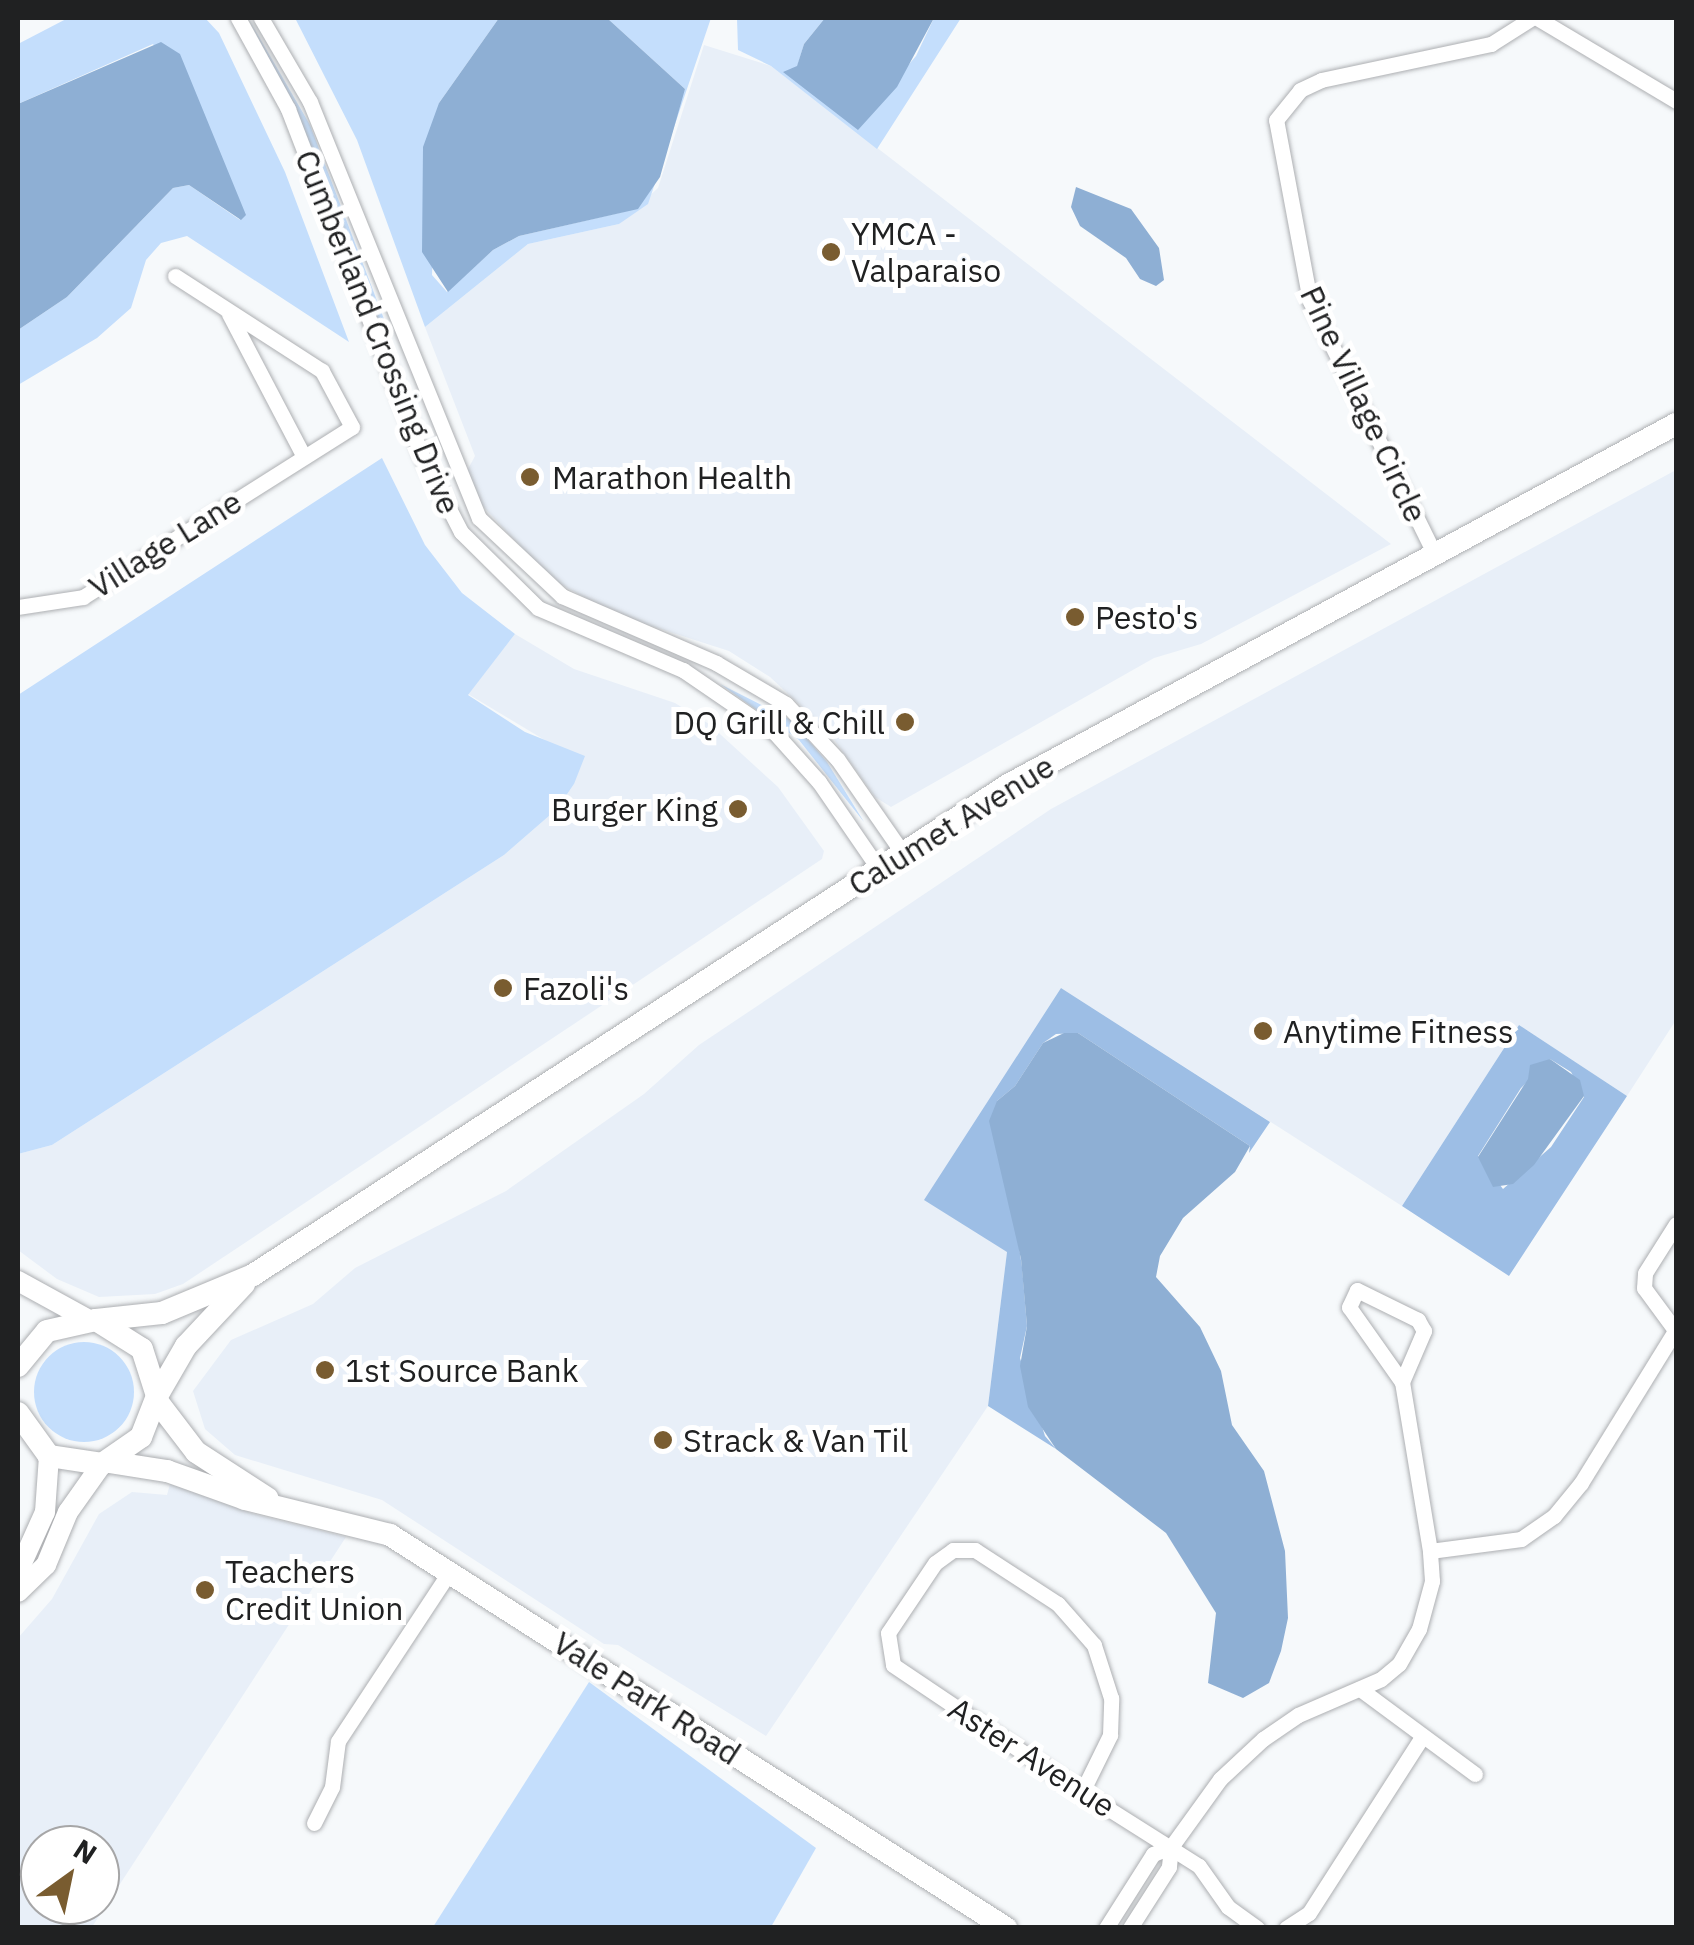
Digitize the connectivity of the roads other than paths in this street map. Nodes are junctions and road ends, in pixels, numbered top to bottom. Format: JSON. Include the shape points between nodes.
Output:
{"nodes":[{"id":1,"x":238,"y":18,"type":"edge"},
{"id":2,"x":261,"y":18,"type":"edge"},
{"id":3,"x":1535,"y":18,"type":"edge"},
{"id":4,"x":1676,"y":100,"type":"edge"},
{"id":5,"x":175,"y":276,"type":"dead end"},
{"id":6,"x":229,"y":314,"type":"junction"},
{"id":7,"x":1676,"y":424,"type":"edge"},
{"id":8,"x":304,"y":457,"type":"junction"},
{"id":9,"x":1435,"y":554,"type":"junction"},
{"id":10,"x":18,"y":607,"type":"edge"},
{"id":11,"x":902,"y":852,"type":"junction"},
{"id":12,"x":878,"y":868,"type":"junction"},
{"id":13,"x":1676,"y":1224,"type":"edge"},
{"id":14,"x":253,"y":1275,"type":"junction"},
{"id":15,"x":18,"y":1280,"type":"edge"},
{"id":16,"x":91,"y":1320,"type":"junction"},
{"id":17,"x":1676,"y":1330,"type":"edge"},
{"id":18,"x":18,"y":1366,"type":"edge"},
{"id":19,"x":1402,"y":1382,"type":"junction"},
{"id":20,"x":157,"y":1398,"type":"junction"},
{"id":21,"x":18,"y":1413,"type":"edge"},
{"id":22,"x":46,"y":1454,"type":"junction"},
{"id":23,"x":18,"y":1457,"type":"edge"},
{"id":24,"x":106,"y":1463,"type":"junction"},
{"id":25,"x":274,"y":1503,"type":"junction"},
{"id":26,"x":1430,"y":1551,"type":"junction"},
{"id":27,"x":450,"y":1571,"type":"junction"},
{"id":28,"x":18,"y":1572,"type":"edge"},
{"id":29,"x":18,"y":1592,"type":"edge"},
{"id":30,"x":1360,"y":1689,"type":"junction"},
{"id":31,"x":1422,"y":1738,"type":"junction"},
{"id":32,"x":1475,"y":1774,"type":"dead end"},
{"id":33,"x":1082,"y":1792,"type":"junction"},
{"id":34,"x":314,"y":1823,"type":"dead end"},
{"id":35,"x":1171,"y":1847,"type":"junction"},
{"id":36,"x":1006,"y":1928,"type":"edge"},
{"id":37,"x":1106,"y":1928,"type":"edge"},
{"id":38,"x":1130,"y":1928,"type":"edge"},
{"id":39,"x":1257,"y":1928,"type":"edge"},
{"id":40,"x":1286,"y":1928,"type":"edge"}],
"edges":[{"from":1,"to":12,"type":"street","name":"Cumberland Crossing Drive","via":[[288,109],[423,458],[461,532],[538,608],[684,670],[775,732],[820,782]]},
{"from":2,"to":11,"type":"street","name":"Cumberland Crossing Drive","via":[[310,102],[479,518],[522,566],[562,596],[716,663],[786,704],[838,760]]},
{"from":3,"to":4,"type":"street","name":"Pine Village Circle"},
{"from":3,"to":9,"type":"street","name":"Pine Village Circle","via":[[1491,44],[1322,80],[1300,90],[1276,120],[1310,301]]},
{"from":5,"to":6,"type":"street","name":"Village Lane"},
{"from":6,"to":8,"type":"street","name":"Village Lane"},
{"from":6,"to":8,"type":"street","name":"Village Lane","via":[[322,371],[352,426]]},
{"from":7,"to":9,"type":"main road","name":"Calumet Avenue"},
{"from":8,"to":10,"type":"street","name":"Village Lane","via":[[83,597]]},
{"from":9,"to":11,"type":"main road","name":"Calumet Avenue","via":[[1008,785]]},
{"from":11,"to":12,"type":"main road","name":"Calumet Avenue"},
{"from":12,"to":14,"type":"main road","name":"Calumet Avenue","via":[[729,971]]},
{"from":13,"to":17,"type":"street","via":[[1645,1273],[1644,1288]]},
{"from":14,"to":16,"type":"main road","name":"Calumet Avenue","via":[[162,1312]]},
{"from":14,"to":20,"type":"main road","name":"Calumet Avenue","via":[[186,1346]]},
{"from":15,"to":16,"type":"street"},
{"from":16,"to":18,"type":"main road","name":"Calumet Avenue","via":[[46,1331]]},
{"from":16,"to":20,"type":"main road","name":"Vale Park Road","via":[[142,1349]]},
{"from":17,"to":26,"type":"street","via":[[1582,1484],[1554,1516],[1521,1539]]},
{"from":19,"to":19,"type":"street","via":[[1424,1330],[1418,1320],[1357,1290],[1349,1307]]},
{"from":19,"to":26,"type":"street"},
{"from":20,"to":24,"type":"main road","name":"Calumet Avenue","via":[[141,1437]]},
{"from":20,"to":25,"type":"main road","name":"Vale Park Road","via":[[196,1452]]},
{"from":21,"to":22,"type":"main road"},
{"from":22,"to":23,"type":"main road"},
{"from":22,"to":24,"type":"main road","name":"Vale Park Road"},
{"from":22,"to":28,"type":"street","via":[[44,1512]]},
{"from":24,"to":25,"type":"main road","name":"Vale Park Road","via":[[167,1471]]},
{"from":24,"to":29,"type":"street","via":[[72,1506],[46,1565]]},
{"from":25,"to":27,"type":"main road","name":"Vale Park Road","via":[[363,1524]]},
{"from":26,"to":30,"type":"street","via":[[1432,1581],[1419,1629],[1399,1664]]},
{"from":27,"to":34,"type":"street","via":[[338,1740],[332,1786]]},
{"from":27,"to":36,"type":"main road","name":"Vale Park Road"},
{"from":30,"to":31,"type":"street"},
{"from":30,"to":35,"type":"street","via":[[1298,1715],[1263,1739],[1220,1779]]},
{"from":31,"to":32,"type":"street"},
{"from":31,"to":40,"type":"street","via":[[1309,1913]]},
{"from":33,"to":33,"type":"street","name":"Aster Avenue","via":[[1110,1735],[1112,1698],[1094,1645],[1042,1593],[976,1550],[953,1550],[935,1563],[888,1633],[893,1666]]},
{"from":33,"to":35,"type":"street","name":"Aster Avenue"},
{"from":35,"to":37,"type":"street","via":[[1153,1854]]},
{"from":35,"to":38,"type":"street","via":[[1170,1867]]},
{"from":35,"to":39,"type":"street","name":"Aster Avenue","via":[[1203,1870],[1228,1906]]}]}
